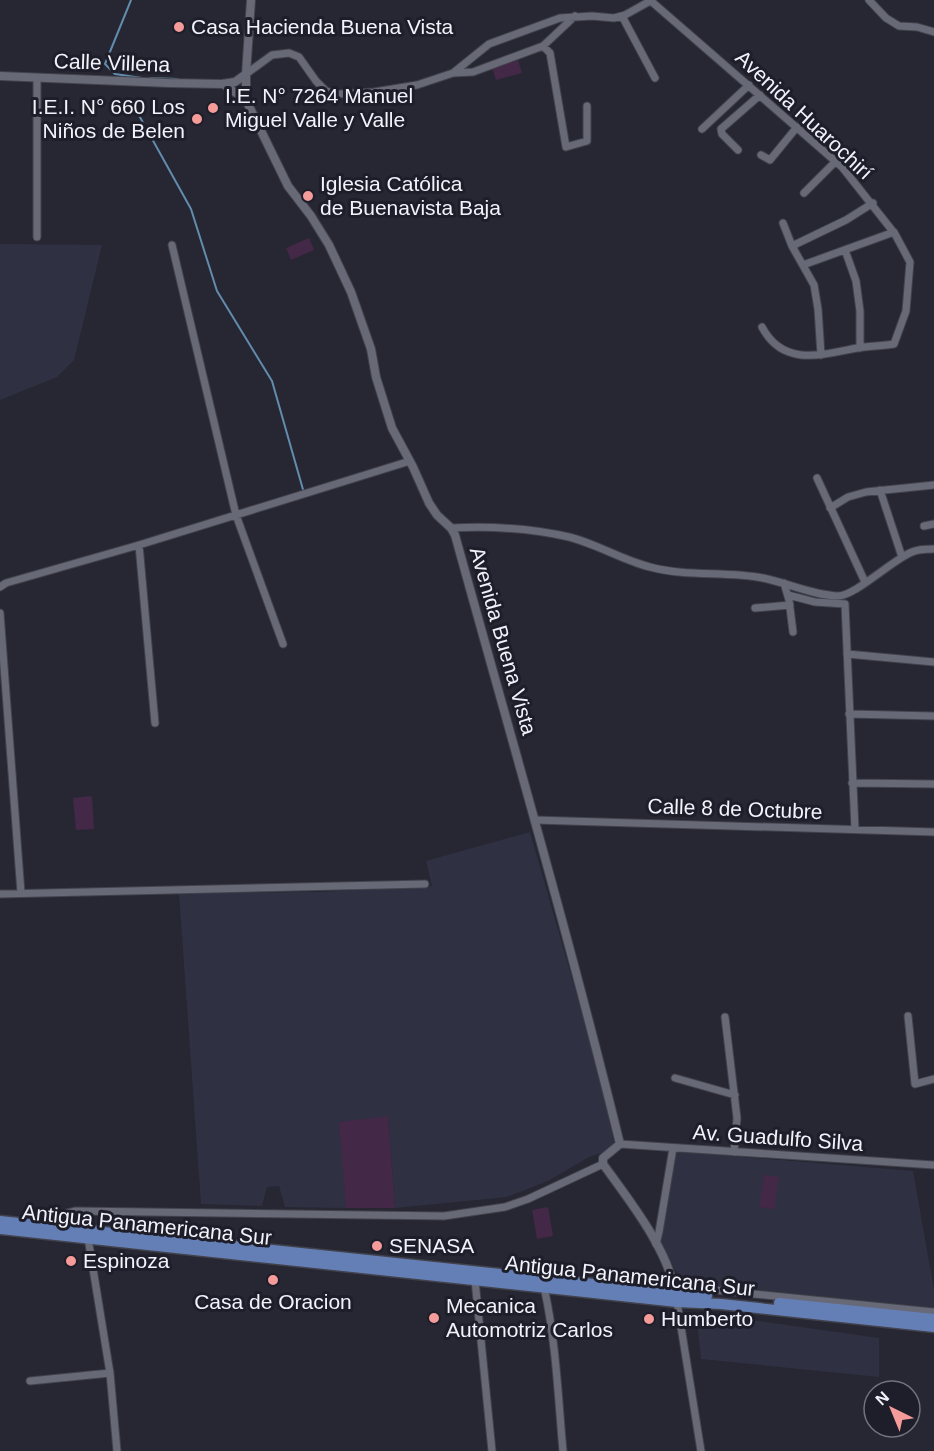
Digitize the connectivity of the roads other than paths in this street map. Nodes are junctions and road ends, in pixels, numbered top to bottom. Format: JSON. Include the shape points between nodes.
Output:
{"nodes":[{"id":1,"x":250,"y":0,"type":"edge"},
{"id":2,"x":869,"y":0,"type":"edge"},
{"id":3,"x":651,"y":1,"type":"edge"},
{"id":4,"x":576,"y":16,"type":"junction"},
{"id":5,"x":622,"y":16,"type":"junction"},
{"id":6,"x":933,"y":33,"type":"edge"},
{"id":7,"x":543,"y":46,"type":"junction"},
{"id":8,"x":453,"y":73,"type":"junction"},
{"id":9,"x":246,"y":74,"type":"junction"},
{"id":10,"x":0,"y":76,"type":"edge"},
{"id":11,"x":37,"y":78,"type":"junction"},
{"id":12,"x":655,"y":78,"type":"dead end"},
{"id":13,"x":222,"y":84,"type":"junction"},
{"id":14,"x":749,"y":85,"type":"junction"},
{"id":15,"x":760,"y":95,"type":"junction"},
{"id":16,"x":246,"y":100,"type":"junction"},
{"id":17,"x":587,"y":106,"type":"dead end"},
{"id":18,"x":797,"y":128,"type":"junction"},
{"id":19,"x":702,"y":129,"type":"dead end"},
{"id":20,"x":738,"y":150,"type":"dead end"},
{"id":21,"x":761,"y":155,"type":"dead end"},
{"id":22,"x":835,"y":162,"type":"junction"},
{"id":23,"x":804,"y":193,"type":"dead end"},
{"id":24,"x":873,"y":203,"type":"junction"},
{"id":25,"x":783,"y":223,"type":"dead end"},
{"id":26,"x":894,"y":232,"type":"junction"},
{"id":27,"x":37,"y":237,"type":"dead end"},
{"id":28,"x":171,"y":245,"type":"dead end"},
{"id":29,"x":792,"y":246,"type":"junction"},
{"id":30,"x":845,"y":250,"type":"junction"},
{"id":31,"x":803,"y":265,"type":"junction"},
{"id":32,"x":762,"y":327,"type":"dead end"},
{"id":33,"x":860,"y":348,"type":"junction"},
{"id":34,"x":820,"y":355,"type":"junction"},
{"id":35,"x":410,"y":461,"type":"junction"},
{"id":36,"x":817,"y":478,"type":"dead end"},
{"id":37,"x":934,"y":485,"type":"edge"},
{"id":38,"x":880,"y":490,"type":"junction"},
{"id":39,"x":830,"y":508,"type":"junction"},
{"id":40,"x":236,"y":515,"type":"junction"},
{"id":41,"x":934,"y":524,"type":"edge"},
{"id":42,"x":924,"y":526,"type":"dead end"},
{"id":43,"x":451,"y":528,"type":"junction"},
{"id":44,"x":139,"y":545,"type":"junction"},
{"id":45,"x":934,"y":549,"type":"edge"},
{"id":46,"x":902,"y":557,"type":"junction"},
{"id":47,"x":865,"y":582,"type":"junction"},
{"id":48,"x":784,"y":583,"type":"junction"},
{"id":49,"x":0,"y":587,"type":"edge"},
{"id":50,"x":788,"y":595,"type":"junction"},
{"id":51,"x":790,"y":605,"type":"junction"},
{"id":52,"x":755,"y":608,"type":"dead end"},
{"id":53,"x":0,"y":613,"type":"edge"},
{"id":54,"x":793,"y":632,"type":"dead end"},
{"id":55,"x":283,"y":644,"type":"dead end"},
{"id":56,"x":847,"y":654,"type":"junction"},
{"id":57,"x":934,"y":662,"type":"edge"},
{"id":58,"x":849,"y":714,"type":"junction"},
{"id":59,"x":934,"y":716,"type":"edge"},
{"id":60,"x":155,"y":723,"type":"dead end"},
{"id":61,"x":852,"y":783,"type":"junction"},
{"id":62,"x":934,"y":784,"type":"edge"},
{"id":63,"x":535,"y":820,"type":"junction"},
{"id":64,"x":855,"y":830,"type":"junction"},
{"id":65,"x":934,"y":832,"type":"edge"},
{"id":66,"x":425,"y":884,"type":"dead end"},
{"id":67,"x":21,"y":893,"type":"junction"},
{"id":68,"x":0,"y":894,"type":"edge"},
{"id":69,"x":908,"y":1016,"type":"dead end"},
{"id":70,"x":724,"y":1017,"type":"dead end"},
{"id":71,"x":675,"y":1078,"type":"dead end"},
{"id":72,"x":934,"y":1079,"type":"edge"},
{"id":73,"x":735,"y":1095,"type":"junction"},
{"id":74,"x":620,"y":1144,"type":"junction"},
{"id":75,"x":673,"y":1148,"type":"junction"},
{"id":76,"x":734,"y":1152,"type":"junction"},
{"id":77,"x":603,"y":1164,"type":"junction"},
{"id":78,"x":934,"y":1165,"type":"edge"},
{"id":79,"x":0,"y":1221,"type":"edge"},
{"id":80,"x":48,"y":1225,"type":"junction"},
{"id":81,"x":27,"y":1227,"type":"junction"},
{"id":82,"x":0,"y":1229,"type":"edge"},
{"id":83,"x":88,"y":1238,"type":"junction"},
{"id":84,"x":656,"y":1244,"type":"junction"},
{"id":85,"x":324,"y":1259,"type":"junction"},
{"id":86,"x":475,"y":1280,"type":"junction"},
{"id":87,"x":544,"y":1287,"type":"junction"},
{"id":88,"x":676,"y":1294,"type":"junction"},
{"id":89,"x":934,"y":1312,"type":"edge"},
{"id":90,"x":834,"y":1313,"type":"junction"},
{"id":91,"x":934,"y":1319,"type":"edge"},
{"id":92,"x":934,"y":1327,"type":"edge"},
{"id":93,"x":110,"y":1373,"type":"junction"},
{"id":94,"x":30,"y":1381,"type":"dead end"},
{"id":95,"x":117,"y":1451,"type":"edge"},
{"id":96,"x":492,"y":1451,"type":"edge"},
{"id":97,"x":563,"y":1451,"type":"edge"},
{"id":98,"x":701,"y":1451,"type":"edge"}],
"edges":[{"from":1,"to":9,"type":"street","name":"Avenida Buena Vista"},
{"from":2,"to":6,"type":"street","via":[[899,26]]},
{"from":3,"to":5,"type":"street"},
{"from":3,"to":14,"type":"street","name":"Avenida Huarochirí"},
{"from":4,"to":5,"type":"street"},
{"from":4,"to":7,"type":"street"},
{"from":4,"to":8,"type":"street","via":[[489,44]]},
{"from":5,"to":12,"type":"street"},
{"from":7,"to":8,"type":"street","via":[[473,72]]},
{"from":7,"to":17,"type":"street","via":[[550,53],[566,147],[587,141]]},
{"from":8,"to":9,"type":"street","via":[[417,85],[338,94],[326,91],[298,57],[289,53],[272,55]]},
{"from":9,"to":13,"type":"street","via":[[235,82]]},
{"from":9,"to":16,"type":"street","name":"Avenida Buena Vista"},
{"from":10,"to":11,"type":"street","name":"Calle Villena"},
{"from":11,"to":13,"type":"street","name":"Calle Villena"},
{"from":11,"to":27,"type":"street"},
{"from":13,"to":16,"type":"street"},
{"from":14,"to":15,"type":"street","name":"Avenida Huarochirí"},
{"from":14,"to":19,"type":"street"},
{"from":15,"to":18,"type":"street","name":"Avenida Huarochirí"},
{"from":15,"to":20,"type":"street","via":[[721,129]]},
{"from":16,"to":35,"type":"street","name":"Avenida Buena Vista","via":[[288,186],[329,245],[351,292],[389,420]]},
{"from":18,"to":21,"type":"street","via":[[770,160]]},
{"from":18,"to":22,"type":"street","name":"Avenida Huarochirí"},
{"from":22,"to":23,"type":"street"},
{"from":22,"to":24,"type":"street","name":"Avenida Huarochirí"},
{"from":24,"to":26,"type":"street","name":"Avenida Huarochirí"},
{"from":24,"to":29,"type":"street"},
{"from":25,"to":29,"type":"street"},
{"from":26,"to":30,"type":"street"},
{"from":26,"to":33,"type":"street","name":"Avenida Huarochirí","via":[[910,262],[906,311],[895,342]]},
{"from":28,"to":40,"type":"street"},
{"from":29,"to":31,"type":"street"},
{"from":30,"to":31,"type":"street"},
{"from":30,"to":33,"type":"street","via":[[856,281]]},
{"from":31,"to":34,"type":"street","via":[[814,285]]},
{"from":32,"to":34,"type":"street","via":[[767,337],[782,349],[800,356]]},
{"from":33,"to":34,"type":"street"},
{"from":35,"to":40,"type":"street"},
{"from":35,"to":43,"type":"street","name":"Avenida Buena Vista","via":[[433,509]]},
{"from":36,"to":39,"type":"street"},
{"from":37,"to":38,"type":"street"},
{"from":38,"to":39,"type":"street","via":[[848,497]]},
{"from":38,"to":46,"type":"street"},
{"from":39,"to":47,"type":"street"},
{"from":40,"to":44,"type":"street"},
{"from":40,"to":55,"type":"street"},
{"from":41,"to":42,"type":"street"},
{"from":43,"to":48,"type":"street","via":[[523,529],[570,537],[650,567]]},
{"from":43,"to":63,"type":"street","name":"Avenida Buena Vista"},
{"from":44,"to":49,"type":"street"},
{"from":44,"to":60,"type":"street"},
{"from":45,"to":46,"type":"street","via":[[913,551]]},
{"from":46,"to":47,"type":"street"},
{"from":47,"to":48,"type":"street","via":[[839,596]]},
{"from":48,"to":50,"type":"street"},
{"from":50,"to":51,"type":"street"},
{"from":50,"to":56,"type":"street","via":[[844,604]]},
{"from":51,"to":52,"type":"street"},
{"from":51,"to":54,"type":"street"},
{"from":53,"to":67,"type":"street"},
{"from":56,"to":57,"type":"street"},
{"from":56,"to":58,"type":"street"},
{"from":58,"to":59,"type":"street"},
{"from":58,"to":61,"type":"street"},
{"from":61,"to":62,"type":"street"},
{"from":61,"to":64,"type":"street"},
{"from":63,"to":64,"type":"street","name":"Calle 8 de Octubre"},
{"from":63,"to":74,"type":"street","name":"Avenida Buena Vista"},
{"from":64,"to":65,"type":"street","name":"Calle 8 de Octubre"},
{"from":66,"to":67,"type":"street"},
{"from":67,"to":68,"type":"street"},
{"from":69,"to":72,"type":"street","via":[[915,1084]]},
{"from":70,"to":73,"type":"street"},
{"from":71,"to":73,"type":"street"},
{"from":73,"to":76,"type":"street"},
{"from":74,"to":75,"type":"street","name":"Av. Guadulfo Silva"},
{"from":74,"to":77,"type":"street","via":[[603,1158]]},
{"from":75,"to":76,"type":"street","name":"Av. Guadulfo Silva"},
{"from":75,"to":84,"type":"street"},
{"from":76,"to":78,"type":"street","name":"Av. Guadulfo Silva"},
{"from":77,"to":80,"type":"street","via":[[505,1207],[444,1216],[76,1211],[63,1214]]},
{"from":77,"to":84,"type":"street"},
{"from":79,"to":81,"type":"main road","name":"Antigua Panamericana Sur"},
{"from":80,"to":81,"type":"main road","name":"Antigua Panamericana Sur"},
{"from":80,"to":85,"type":"main road","name":"Antigua Panamericana Sur"},
{"from":81,"to":82,"type":"main road","name":"Antigua Panamericana Sur"},
{"from":81,"to":83,"type":"main road","name":"Antigua Panamericana Sur"},
{"from":83,"to":85,"type":"main road","name":"Antigua Panamericana Sur"},
{"from":83,"to":93,"type":"street"},
{"from":84,"to":88,"type":"street","via":[[673,1277]]},
{"from":85,"to":86,"type":"main road","name":"Antigua Panamericana Sur"},
{"from":85,"to":88,"type":"main road","name":"Antigua Panamericana Sur"},
{"from":86,"to":87,"type":"main road","name":"Antigua Panamericana Sur"},
{"from":86,"to":96,"type":"street"},
{"from":87,"to":88,"type":"main road","name":"Antigua Panamericana Sur"},
{"from":87,"to":97,"type":"street","via":[[555,1351]]},
{"from":88,"to":89,"type":"street"},
{"from":88,"to":90,"type":"main road","name":"Antigua Panamericana Sur"},
{"from":88,"to":98,"type":"street"},
{"from":90,"to":91,"type":"main road","name":"Antigua Panamericana Sur"},
{"from":90,"to":92,"type":"main road","name":"Antigua Panamericana Sur"},
{"from":93,"to":94,"type":"street"},
{"from":93,"to":95,"type":"street"}]}
